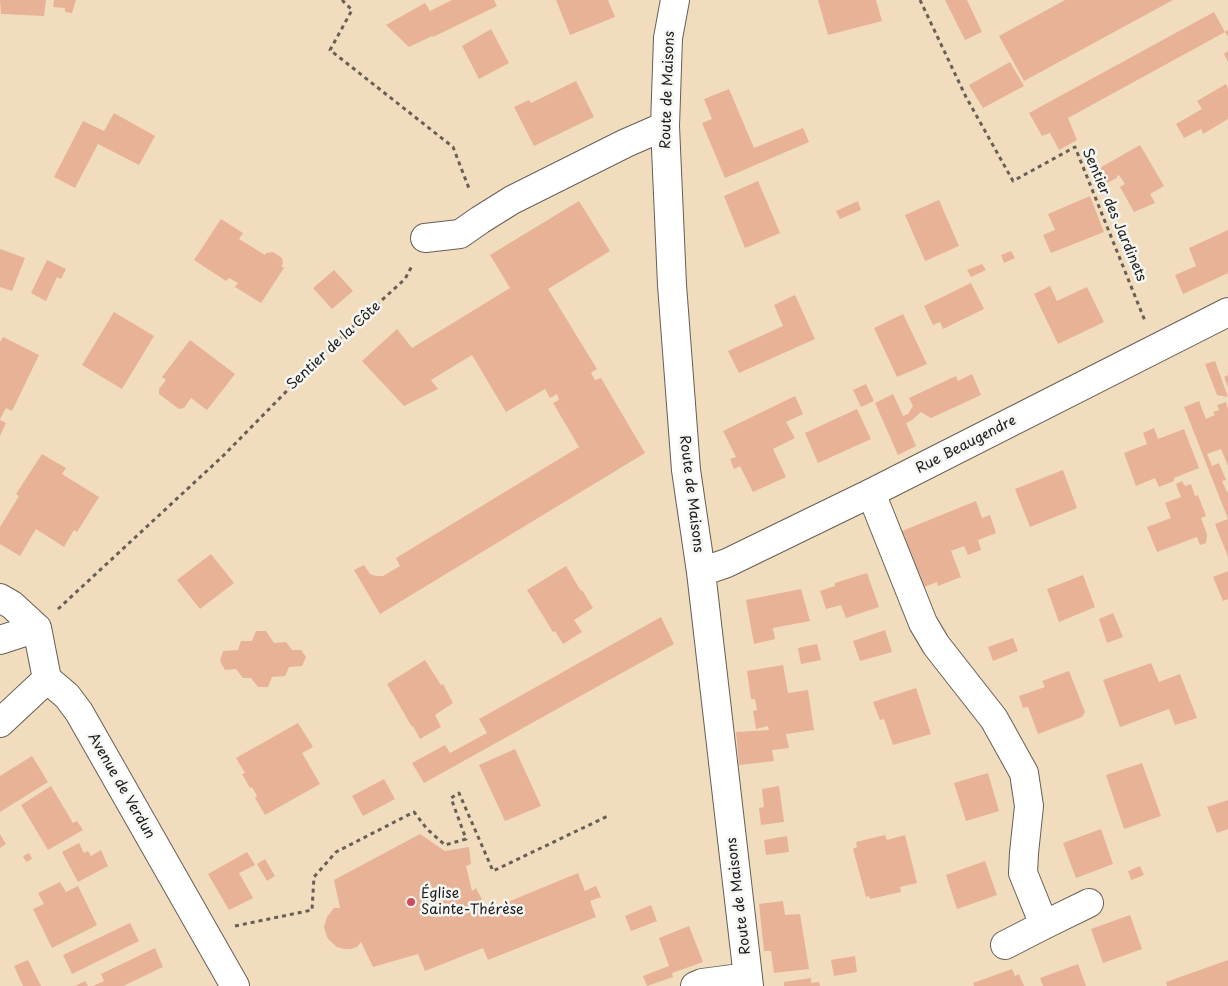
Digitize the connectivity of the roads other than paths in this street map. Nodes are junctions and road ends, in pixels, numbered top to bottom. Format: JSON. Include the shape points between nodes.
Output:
{"nodes":[{"id":1,"x":675,"y":0,"type":"edge"},
{"id":2,"x":665,"y":126,"type":"junction"},
{"id":3,"x":425,"y":238,"type":"road end"},
{"id":4,"x":1228,"y":312,"type":"edge"},
{"id":5,"x":871,"y":492,"type":"junction"},
{"id":6,"x":701,"y":572,"type":"junction"},
{"id":7,"x":0,"y":598,"type":"edge"},
{"id":8,"x":36,"y":628,"type":"junction"},
{"id":9,"x":0,"y":640,"type":"edge"},
{"id":10,"x":47,"y":679,"type":"junction"},
{"id":11,"x":0,"y":723,"type":"edge"},
{"id":12,"x":1089,"y":903,"type":"dead end"},
{"id":13,"x":1044,"y":925,"type":"junction"},
{"id":14,"x":1005,"y":945,"type":"dead end"},
{"id":15,"x":749,"y":982,"type":"edge"},
{"id":16,"x":235,"y":986,"type":"edge"},
{"id":17,"x":695,"y":986,"type":"edge"}],
"edges":[{"from":1,"to":2,"type":"street","name":"Route de Maisons","via":[[668,38]]},
{"from":2,"to":3,"type":"street","via":[[512,200],[460,234]]},
{"from":2,"to":6,"type":"street","name":"Route de Maisons","via":[[672,285],[686,470]]},
{"from":4,"to":5,"type":"street","name":"Rue Beaugendre"},
{"from":5,"to":6,"type":"street","name":"Rue Beaugendre"},
{"from":5,"to":13,"type":"street","via":[[923,623],[936,645],[994,720],[1024,773],[1029,806],[1023,872]]},
{"from":6,"to":15,"type":"street","name":"Route de Maisons"},
{"from":7,"to":8,"type":"street"},
{"from":8,"to":9,"type":"street"},
{"from":8,"to":10,"type":"street"},
{"from":10,"to":11,"type":"street"},
{"from":10,"to":16,"type":"street","name":"Avenue de Verdun","via":[[67,696],[79,712]]},
{"from":12,"to":13,"type":"street"},
{"from":13,"to":14,"type":"street"},
{"from":15,"to":17,"type":"street"}]}
